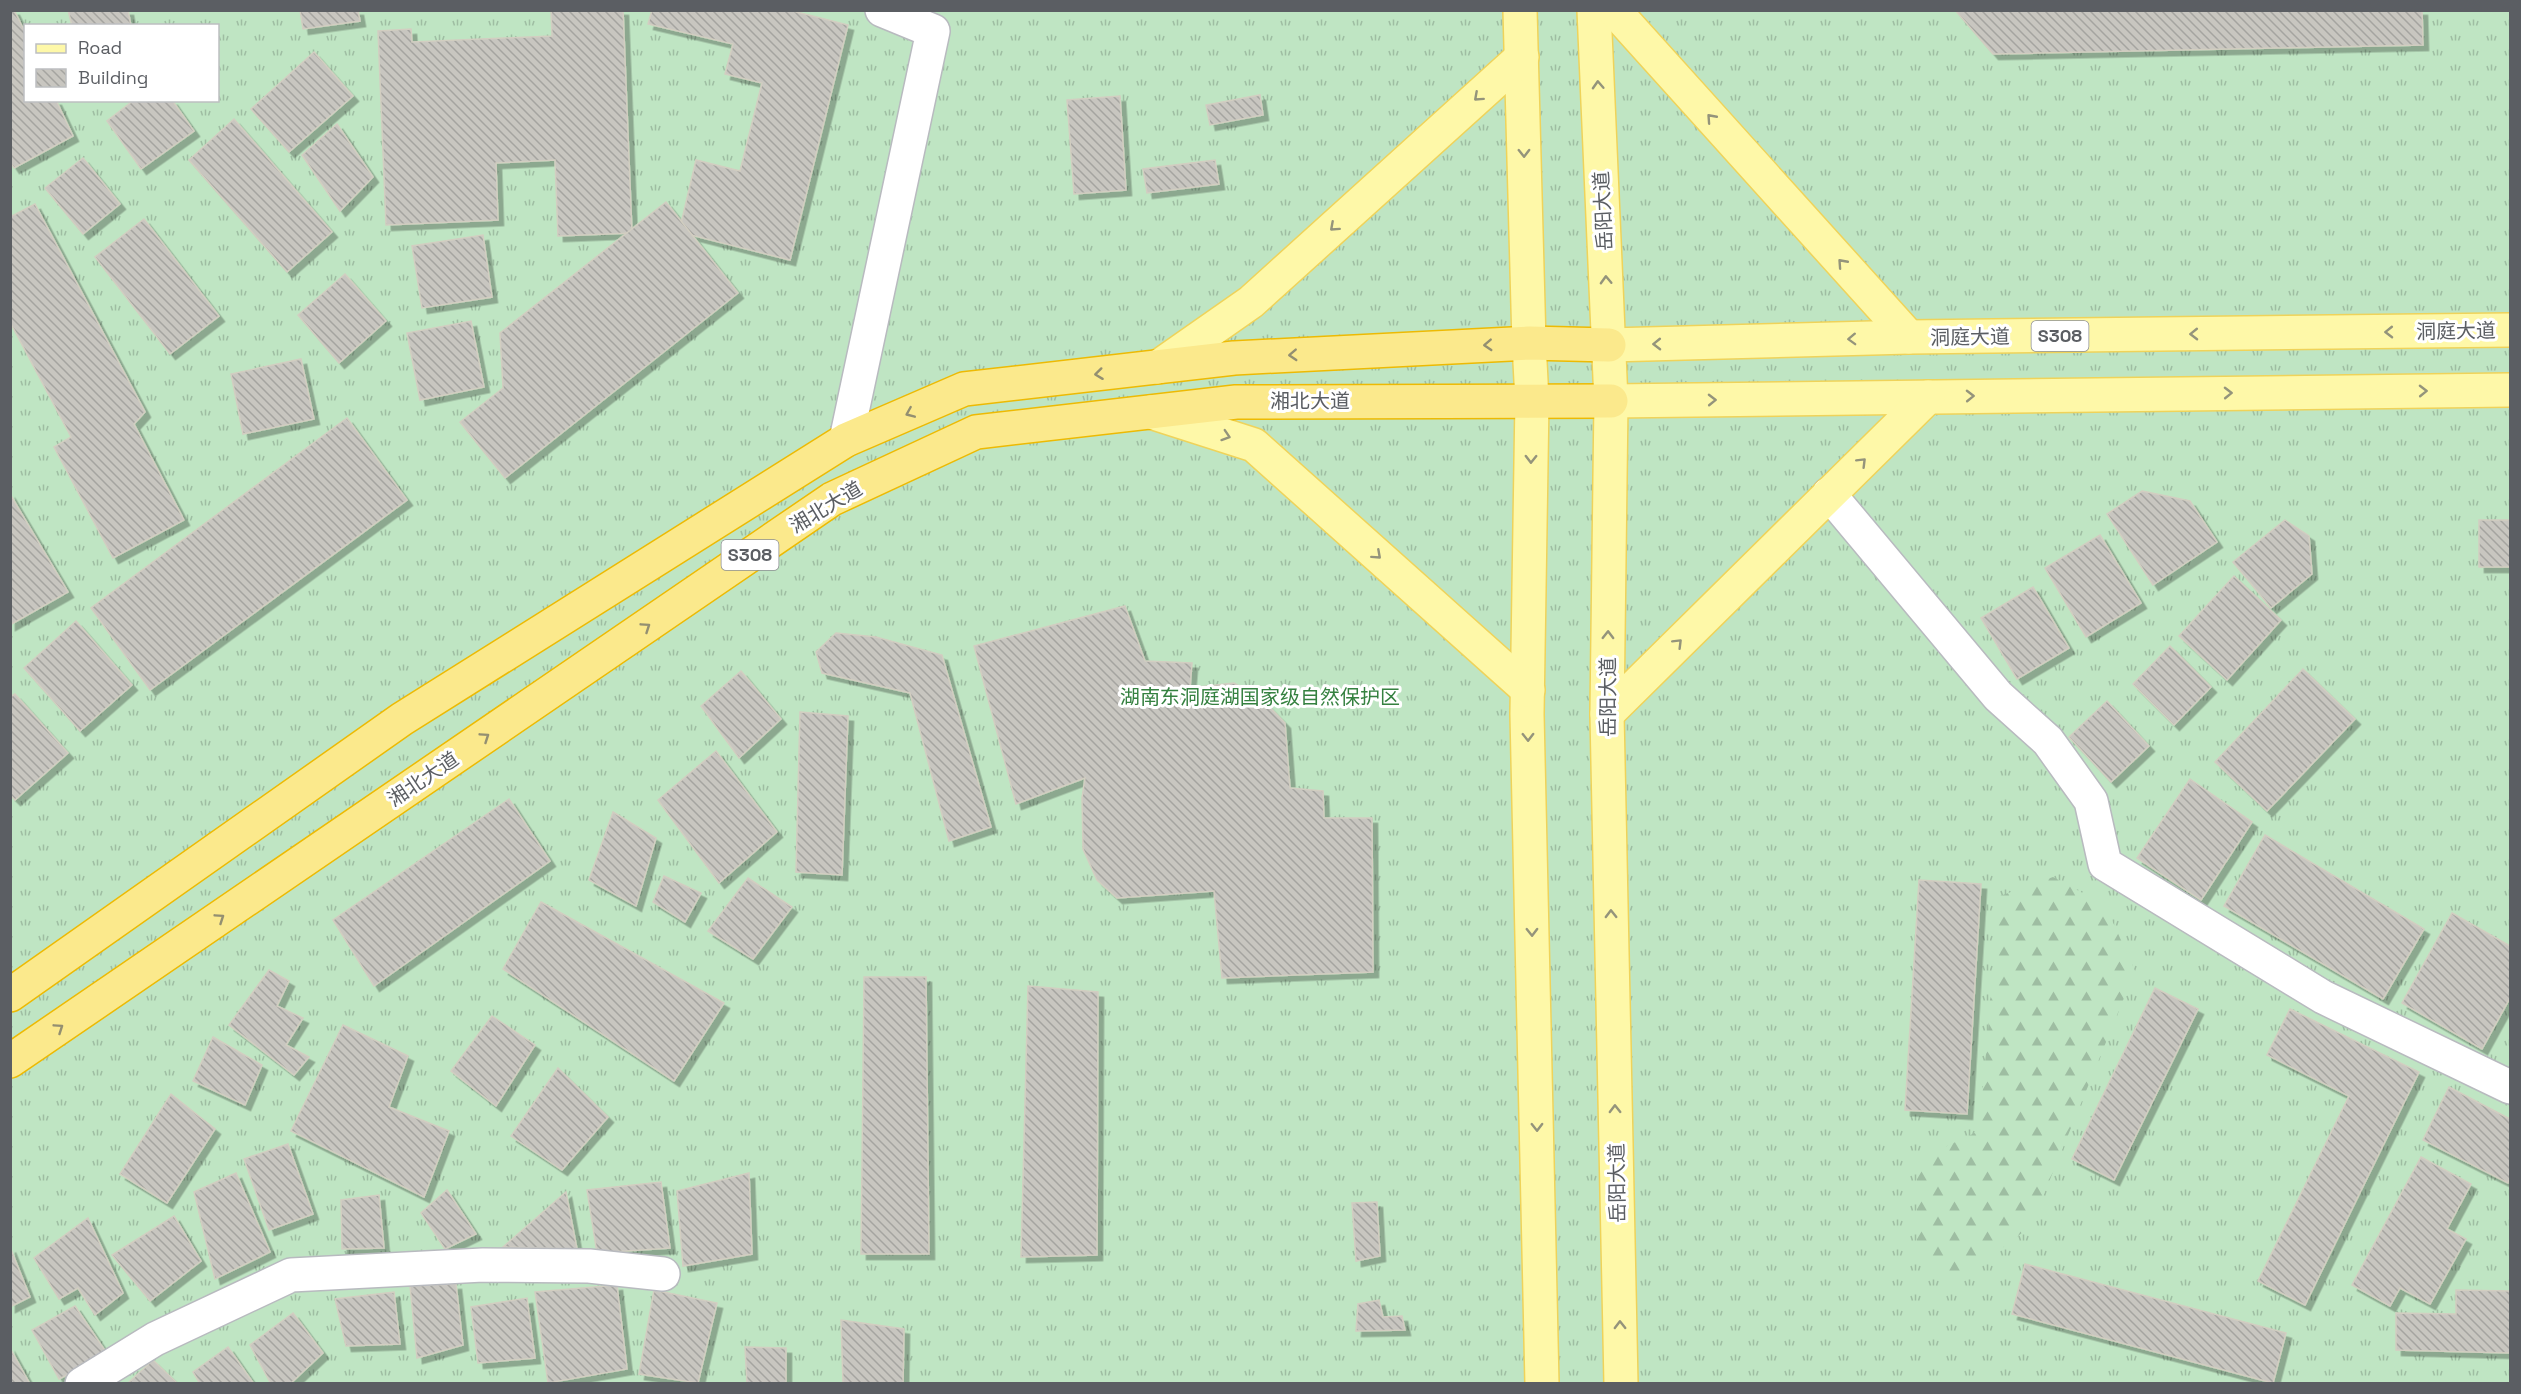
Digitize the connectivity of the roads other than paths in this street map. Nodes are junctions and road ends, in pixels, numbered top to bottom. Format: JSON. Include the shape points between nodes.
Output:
{"nodes":[{"id":1,"x":882,"y":10,"type":"edge"},
{"id":2,"x":1520,"y":10,"type":"edge"},
{"id":3,"x":1594,"y":10,"type":"edge"},
{"id":4,"x":1614,"y":10,"type":"edge"},
{"id":5,"x":1522,"y":57,"type":"junction"},
{"id":6,"x":2511,"y":330,"type":"edge"},
{"id":7,"x":1909,"y":337,"type":"junction"},
{"id":8,"x":1528,"y":343,"type":"junction"},
{"id":9,"x":1609,"y":345,"type":"junction"},
{"id":10,"x":1158,"y":367,"type":"junction"},
{"id":11,"x":2511,"y":390,"type":"edge"},
{"id":12,"x":1928,"y":397,"type":"junction"},
{"id":13,"x":1532,"y":400,"type":"junction"},
{"id":14,"x":1611,"y":401,"type":"junction"},
{"id":15,"x":1151,"y":412,"type":"junction"},
{"id":16,"x":846,"y":440,"type":"junction"},
{"id":17,"x":1829,"y":494,"type":"junction"},
{"id":18,"x":1528,"y":690,"type":"junction"},
{"id":19,"x":1607,"y":714,"type":"junction"},
{"id":20,"x":10,"y":995,"type":"edge"},
{"id":21,"x":10,"y":1061,"type":"edge"},
{"id":22,"x":2511,"y":1087,"type":"edge"},
{"id":23,"x":663,"y":1274,"type":"dead end"},
{"id":24,"x":82,"y":1383,"type":"edge"},
{"id":25,"x":1542,"y":1383,"type":"edge"},
{"id":26,"x":1621,"y":1383,"type":"edge"}],
"edges":[{"from":1,"to":16,"type":"street","via":[[933,31]]},
{"from":2,"to":5,"type":"main road"},
{"from":9,"to":3,"type":"main road","name":"岳阳大道","one_way":true},
{"from":7,"to":4,"type":"main road","one_way":true},
{"from":5,"to":8,"type":"main road","one_way":true},
{"from":5,"to":10,"type":"main road","one_way":true,"via":[[1251,302]]},
{"from":6,"to":7,"type":"main road","name":"洞庭大道","number":"S308","one_way":true},
{"from":7,"to":9,"type":"main road","name":"洞庭大道","number":"S308","one_way":true},
{"from":8,"to":9,"type":"highway","number":"S308"},
{"from":8,"to":10,"type":"highway","number":"S308","one_way":true,"via":[[1234,358]]},
{"from":8,"to":13,"type":"main road"},
{"from":9,"to":14,"type":"main road","name":"岳阳大道"},
{"from":10,"to":16,"type":"highway","number":"S308","one_way":true,"via":[[964,389]]},
{"from":12,"to":11,"type":"main road","number":"S308","one_way":true},
{"from":14,"to":12,"type":"main road","number":"S308","one_way":true},
{"from":17,"to":12,"type":"main road","one_way":true},
{"from":13,"to":14,"type":"highway","name":"湘北大道","number":"S308"},
{"from":13,"to":15,"type":"highway","name":"湘北大道","number":"S308","via":[[1236,402]]},
{"from":13,"to":18,"type":"main road","one_way":true},
{"from":19,"to":14,"type":"main road","name":"岳阳大道","one_way":true},
{"from":15,"to":18,"type":"main road","one_way":true,"via":[[1254,444]]},
{"from":21,"to":15,"type":"highway","name":"湘北大道","number":"S308","one_way":true,"via":[[832,499],[976,432]]},
{"from":16,"to":20,"type":"highway","number":"S308","via":[[402,719]]},
{"from":19,"to":17,"type":"main road","one_way":true},
{"from":17,"to":22,"type":"street","via":[[1998,696],[2048,741],[2091,801],[2105,864],[2323,997]]},
{"from":18,"to":25,"type":"main road","one_way":true},
{"from":26,"to":19,"type":"main road","name":"岳阳大道","one_way":true},
{"from":23,"to":24,"type":"street","via":[[589,1266],[483,1265],[291,1275],[155,1339]]}]}
